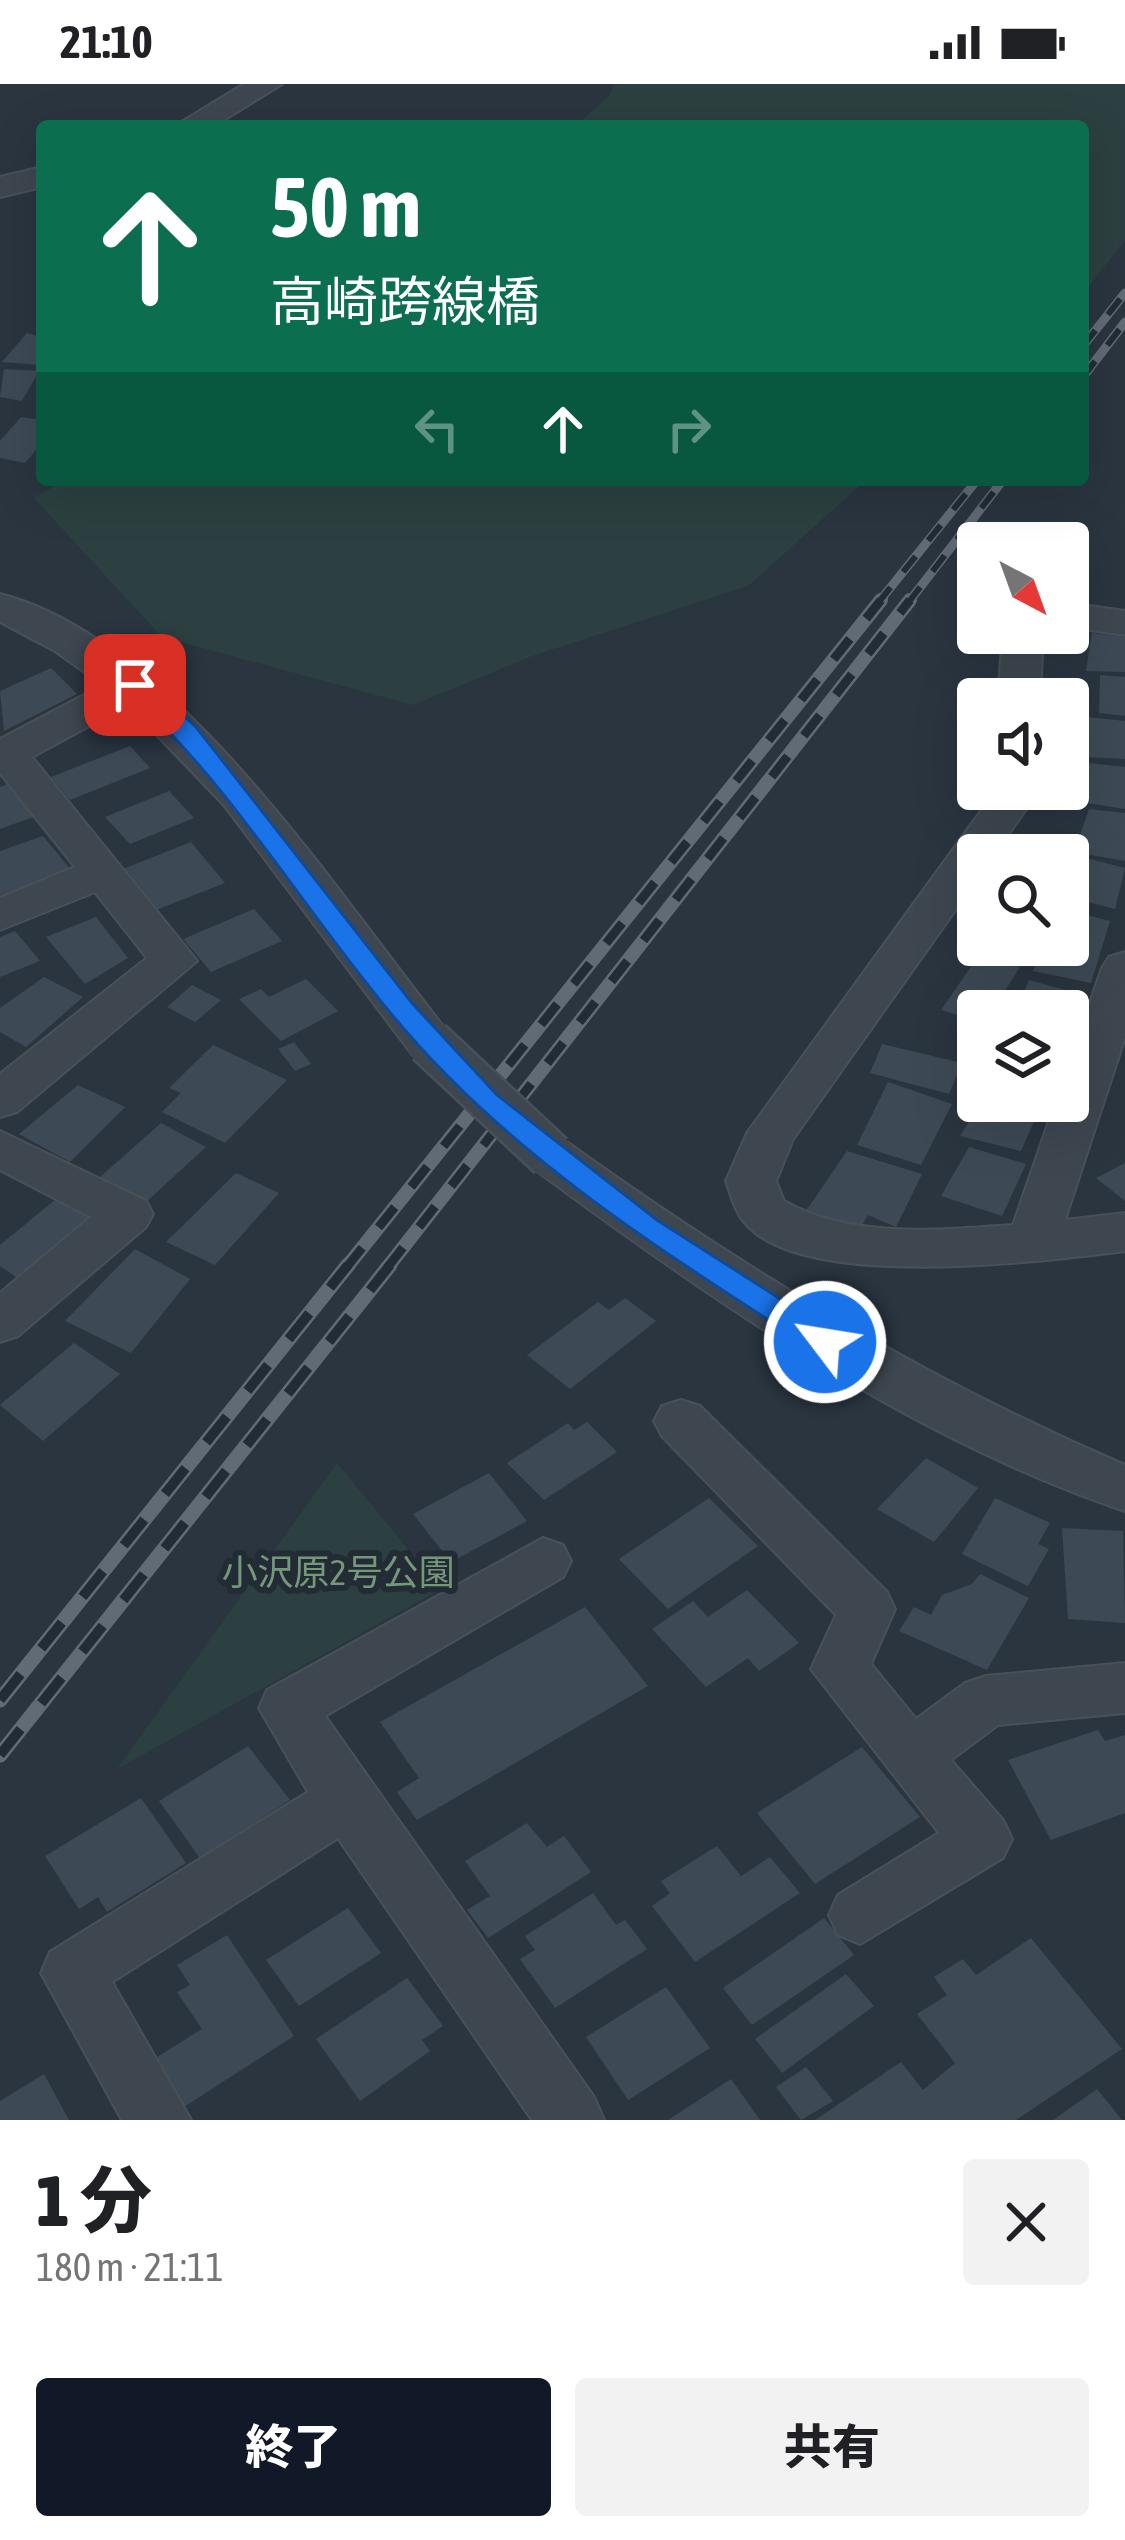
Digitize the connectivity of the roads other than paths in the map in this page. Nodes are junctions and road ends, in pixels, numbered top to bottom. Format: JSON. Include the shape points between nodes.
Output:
{"nodes":[{"id":1,"x":268,"y":84,"type":"edge"},
{"id":2,"x":202,"y":120,"type":"edge"},
{"id":3,"x":36,"y":178,"type":"edge"},
{"id":4,"x":0,"y":187,"type":"edge"},
{"id":5,"x":0,"y":606,"type":"edge"},
{"id":6,"x":1089,"y":618,"type":"edge"},
{"id":7,"x":1125,"y":623,"type":"edge"},
{"id":8,"x":135,"y":685,"type":"junction"},
{"id":9,"x":3,"y":755,"type":"edge"},
{"id":10,"x":1004,"y":810,"type":"edge"},
{"id":11,"x":103,"y":872,"type":"junction"},
{"id":12,"x":0,"y":915,"type":"edge"},
{"id":13,"x":1125,"y":968,"type":"edge"},
{"id":14,"x":0,"y":1100,"type":"edge"},
{"id":15,"x":0,"y":1149,"type":"edge"},
{"id":16,"x":1125,"y":1232,"type":"edge"},
{"id":17,"x":1032,"y":1243,"type":"junction"},
{"id":18,"x":0,"y":1322,"type":"edge"},
{"id":19,"x":681,"y":1421,"type":"dead end"},
{"id":20,"x":1125,"y":1489,"type":"edge"},
{"id":21,"x":544,"y":1561,"type":"dead end"},
{"id":22,"x":1125,"y":1688,"type":"edge"},
{"id":23,"x":911,"y":1756,"type":"junction"},
{"id":24,"x":346,"y":1800,"type":"junction"},
{"id":25,"x":860,"y":1915,"type":"dead end"},
{"id":26,"x":158,"y":2120,"type":"edge"},
{"id":27,"x":571,"y":2120,"type":"edge"}],
"edges":[{"from":1,"to":2,"type":"street"},
{"from":3,"to":4,"type":"street"},
{"from":5,"to":8,"type":"street"},
{"from":6,"to":7,"type":"street"},
{"from":8,"to":9,"type":"street"},
{"from":8,"to":20,"type":"street","bridge":true,"via":[[200,748],[428,1042],[550,1156],[726,1282],[858,1362]]},
{"from":9,"to":11,"type":"street"},
{"from":10,"to":17,"type":"street","via":[[771,1133],[751,1180],[762,1212],[802,1236],[898,1246]]},
{"from":11,"to":12,"type":"street"},
{"from":11,"to":14,"type":"street","via":[[174,961]]},
{"from":13,"to":17,"type":"street"},
{"from":15,"to":18,"type":"street","via":[[128,1214]]},
{"from":16,"to":17,"type":"street"},
{"from":19,"to":23,"type":"street","via":[[866,1609],[840,1669]]},
{"from":21,"to":24,"type":"street","via":[[288,1708]]},
{"from":22,"to":23,"type":"street","via":[[986,1701]]},
{"from":23,"to":25,"type":"street","via":[[982,1840]]},
{"from":24,"to":26,"type":"street","via":[[72,1972]]},
{"from":24,"to":27,"type":"street"}]}
